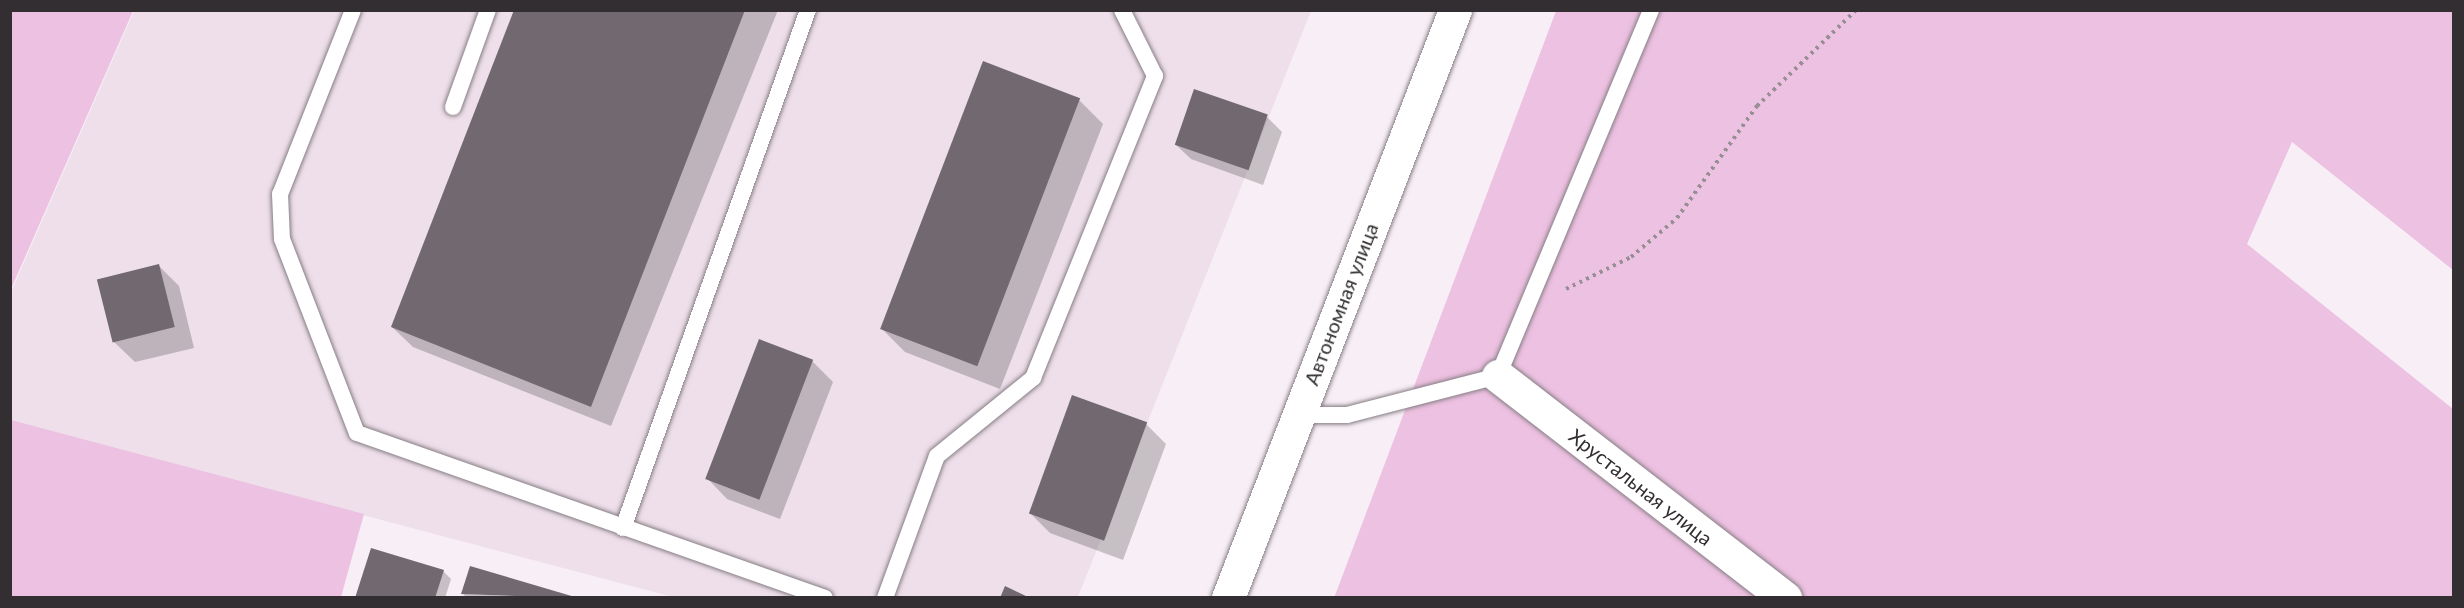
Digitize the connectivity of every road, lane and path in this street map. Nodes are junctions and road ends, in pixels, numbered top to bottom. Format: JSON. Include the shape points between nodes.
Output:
{"nodes":[{"id":1,"x":353,"y":10,"type":"edge"},
{"id":2,"x":488,"y":10,"type":"edge"},
{"id":3,"x":808,"y":10,"type":"edge"},
{"id":4,"x":1122,"y":10,"type":"edge"},
{"id":5,"x":1455,"y":10,"type":"edge"},
{"id":6,"x":1651,"y":10,"type":"edge"},
{"id":7,"x":1856,"y":10,"type":"edge"},
{"id":8,"x":453,"y":107,"type":"dead end"},
{"id":9,"x":1529,"y":304,"type":"junction"},
{"id":10,"x":1498,"y":376,"type":"junction"},
{"id":11,"x":1298,"y":415,"type":"junction"},
{"id":12,"x":623,"y":528,"type":"junction"},
{"id":13,"x":825,"y":597,"type":"edge"},
{"id":14,"x":885,"y":597,"type":"edge"},
{"id":15,"x":1228,"y":597,"type":"edge"},
{"id":16,"x":1785,"y":597,"type":"edge"}],
"edges":[{"from":1,"to":12,"type":"lane","via":[[280,194],[282,239],[357,433]]},
{"from":2,"to":8,"type":"lane"},
{"from":3,"to":12,"type":"lane"},
{"from":4,"to":14,"type":"lane","via":[[1155,76],[1033,378],[937,456]]},
{"from":5,"to":11,"type":"street","name":"Автономная улица"},
{"from":6,"to":9,"type":"lane"},
{"from":7,"to":9,"type":"path","via":[[1757,106],[1677,218],[1631,257]]},
{"from":9,"to":10,"type":"lane"},
{"from":10,"to":11,"type":"lane","via":[[1347,415]]},
{"from":10,"to":16,"type":"street","name":"Хрустальная улица"},
{"from":11,"to":15,"type":"street","name":"Автономная улица"},
{"from":12,"to":13,"type":"lane"}]}
